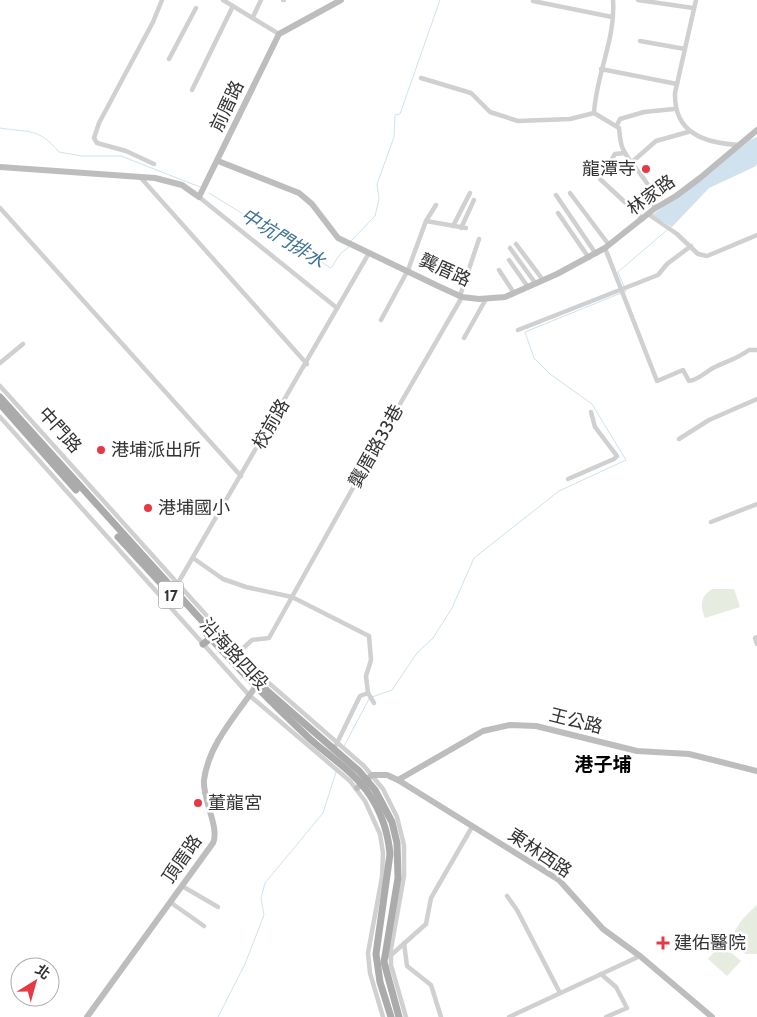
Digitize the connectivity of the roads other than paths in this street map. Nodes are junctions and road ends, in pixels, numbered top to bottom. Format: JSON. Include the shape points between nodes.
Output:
{"nodes":[{"id":1,"x":162,"y":0,"type":"edge"},
{"id":2,"x":223,"y":0,"type":"edge"},
{"id":3,"x":261,"y":0,"type":"edge"},
{"id":4,"x":341,"y":0,"type":"edge"},
{"id":5,"x":613,"y":0,"type":"edge"},
{"id":6,"x":638,"y":0,"type":"edge"},
{"id":7,"x":681,"y":0,"type":"edge"},
{"id":8,"x":696,"y":0,"type":"edge"},
{"id":9,"x":533,"y":1,"type":"dead end"},
{"id":10,"x":656,"y":1,"type":"edge"},
{"id":11,"x":233,"y":6,"type":"junction"},
{"id":12,"x":682,"y":6,"type":"junction"},
{"id":13,"x":196,"y":8,"type":"dead end"},
{"id":14,"x":693,"y":8,"type":"junction"},
{"id":15,"x":253,"y":17,"type":"junction"},
{"id":16,"x":612,"y":17,"type":"junction"},
{"id":17,"x":279,"y":34,"type":"junction"},
{"id":18,"x":640,"y":41,"type":"dead end"},
{"id":19,"x":685,"y":49,"type":"junction"},
{"id":20,"x":169,"y":59,"type":"dead end"},
{"id":21,"x":601,"y":69,"type":"junction"},
{"id":22,"x":421,"y":78,"type":"dead end"},
{"id":23,"x":677,"y":84,"type":"junction"},
{"id":24,"x":192,"y":90,"type":"dead end"},
{"id":25,"x":674,"y":109,"type":"junction"},
{"id":26,"x":594,"y":113,"type":"junction"},
{"id":27,"x":617,"y":125,"type":"junction"},
{"id":28,"x":757,"y":130,"type":"edge"},
{"id":29,"x":688,"y":132,"type":"junction"},
{"id":30,"x":739,"y":145,"type":"junction"},
{"id":31,"x":625,"y":153,"type":"junction"},
{"id":32,"x":218,"y":161,"type":"junction"},
{"id":33,"x":610,"y":162,"type":"dead end"},
{"id":34,"x":632,"y":162,"type":"junction"},
{"id":35,"x":154,"y":164,"type":"dead end"},
{"id":36,"x":0,"y":167,"type":"edge"},
{"id":37,"x":141,"y":178,"type":"junction"},
{"id":38,"x":600,"y":179,"type":"dead end"},
{"id":39,"x":470,"y":193,"type":"dead end"},
{"id":40,"x":570,"y":193,"type":"dead end"},
{"id":41,"x":556,"y":195,"type":"dead end"},
{"id":42,"x":199,"y":197,"type":"junction"},
{"id":43,"x":474,"y":200,"type":"dead end"},
{"id":44,"x":436,"y":205,"type":"dead end"},
{"id":45,"x":0,"y":208,"type":"edge"},
{"id":46,"x":654,"y":209,"type":"junction"},
{"id":47,"x":558,"y":213,"type":"dead end"},
{"id":48,"x":646,"y":217,"type":"junction"},
{"id":49,"x":426,"y":222,"type":"junction"},
{"id":50,"x":453,"y":226,"type":"junction"},
{"id":51,"x":757,"y":235,"type":"edge"},
{"id":52,"x":479,"y":239,"type":"dead end"},
{"id":53,"x":516,"y":244,"type":"dead end"},
{"id":54,"x":691,"y":246,"type":"junction"},
{"id":55,"x":607,"y":247,"type":"junction"},
{"id":56,"x":510,"y":248,"type":"dead end"},
{"id":57,"x":369,"y":253,"type":"junction"},
{"id":58,"x":596,"y":254,"type":"junction"},
{"id":59,"x":589,"y":258,"type":"junction"},
{"id":60,"x":509,"y":260,"type":"dead end"},
{"id":61,"x":408,"y":270,"type":"junction"},
{"id":62,"x":498,"y":270,"type":"dead end"},
{"id":63,"x":557,"y":274,"type":"joint"},
{"id":64,"x":543,"y":280,"type":"junction"},
{"id":65,"x":536,"y":284,"type":"junction"},
{"id":66,"x":528,"y":287,"type":"junction"},
{"id":67,"x":622,"y":292,"type":"junction"},
{"id":68,"x":514,"y":293,"type":"junction"},
{"id":69,"x":461,"y":296,"type":"junction"},
{"id":70,"x":486,"y":299,"type":"junction"},
{"id":71,"x":337,"y":308,"type":"junction"},
{"id":72,"x":381,"y":320,"type":"dead end"},
{"id":73,"x":518,"y":330,"type":"dead end"},
{"id":74,"x":464,"y":338,"type":"dead end"},
{"id":75,"x":23,"y":344,"type":"dead end"},
{"id":76,"x":757,"y":350,"type":"edge"},
{"id":77,"x":0,"y":364,"type":"edge"},
{"id":78,"x":307,"y":364,"type":"junction"},
{"id":79,"x":0,"y":386,"type":"edge"},
{"id":80,"x":0,"y":397,"type":"edge"},
{"id":81,"x":757,"y":399,"type":"edge"},
{"id":82,"x":0,"y":404,"type":"edge"},
{"id":83,"x":591,"y":412,"type":"dead end"},
{"id":84,"x":0,"y":417,"type":"edge"},
{"id":85,"x":679,"y":439,"type":"dead end"},
{"id":86,"x":69,"y":473,"type":"junction"},
{"id":87,"x":241,"y":476,"type":"junction"},
{"id":88,"x":568,"y":479,"type":"dead end"},
{"id":89,"x":59,"y":483,"type":"junction"},
{"id":90,"x":92,"y":499,"type":"junction"},
{"id":91,"x":757,"y":504,"type":"edge"},
{"id":92,"x":81,"y":509,"type":"joint"},
{"id":93,"x":711,"y":522,"type":"dead end"},
{"id":94,"x":193,"y":558,"type":"junction"},
{"id":95,"x":174,"y":590,"type":"junction"},
{"id":96,"x":292,"y":597,"type":"junction"},
{"id":97,"x":210,"y":638,"type":"junction"},
{"id":98,"x":756,"y":638,"type":"edge"},
{"id":99,"x":203,"y":644,"type":"junction"},
{"id":100,"x":757,"y":644,"type":"edge"},
{"id":101,"x":239,"y":652,"type":"junction"},
{"id":102,"x":258,"y":682,"type":"junction"},
{"id":103,"x":368,"y":693,"type":"junction"},
{"id":104,"x":249,"y":695,"type":"junction"},
{"id":105,"x":374,"y":702,"type":"dead end"},
{"id":106,"x":333,"y":751,"type":"junction"},
{"id":107,"x":344,"y":762,"type":"junction"},
{"id":108,"x":757,"y":771,"type":"edge"},
{"id":109,"x":370,"y":777,"type":"junction"},
{"id":110,"x":398,"y":780,"type":"junction"},
{"id":111,"x":359,"y":786,"type":"junction"},
{"id":112,"x":472,"y":827,"type":"junction"},
{"id":113,"x":182,"y":886,"type":"junction"},
{"id":114,"x":507,"y":896,"type":"dead end"},
{"id":115,"x":170,"y":902,"type":"junction"},
{"id":116,"x":380,"y":903,"type":"junction"},
{"id":117,"x":218,"y":907,"type":"dead end"},
{"id":118,"x":204,"y":926,"type":"dead end"},
{"id":119,"x":404,"y":943,"type":"junction"},
{"id":120,"x":391,"y":955,"type":"junction"},
{"id":121,"x":640,"y":956,"type":"junction"},
{"id":122,"x":384,"y":962,"type":"junction"},
{"id":123,"x":377,"y":966,"type":"junction"},
{"id":124,"x":370,"y":973,"type":"junction"},
{"id":125,"x":601,"y":974,"type":"junction"},
{"id":126,"x":560,"y":993,"type":"junction"},
{"id":127,"x":87,"y":1017,"type":"edge"},
{"id":128,"x":383,"y":1017,"type":"edge"},
{"id":129,"x":391,"y":1017,"type":"edge"},
{"id":130,"x":399,"y":1017,"type":"edge"},
{"id":131,"x":406,"y":1017,"type":"edge"},
{"id":132,"x":441,"y":1017,"type":"edge"},
{"id":133,"x":509,"y":1017,"type":"edge"},
{"id":134,"x":606,"y":1017,"type":"edge"},
{"id":135,"x":712,"y":1017,"type":"edge"}],
"edges":[{"from":1,"to":35,"type":"street","via":[[94,138],[97,143],[126,151]]},
{"from":2,"to":11,"type":"street"},
{"from":3,"to":15,"type":"street"},
{"from":4,"to":17,"type":"street"},
{"from":5,"to":16,"type":"street"},
{"from":6,"to":10,"type":"street"},
{"from":7,"to":12,"type":"street"},
{"from":8,"to":14,"type":"street"},
{"from":9,"to":16,"type":"street"},
{"from":10,"to":12,"type":"street"},
{"from":11,"to":15,"type":"street"},
{"from":11,"to":24,"type":"street"},
{"from":12,"to":14,"type":"street"},
{"from":13,"to":20,"type":"street"},
{"from":14,"to":19,"type":"street"},
{"from":15,"to":17,"type":"street"},
{"from":16,"to":21,"type":"street"},
{"from":17,"to":32,"type":"street","name":"前厝路"},
{"from":18,"to":19,"type":"street"},
{"from":19,"to":23,"type":"street"},
{"from":21,"to":23,"type":"street"},
{"from":21,"to":26,"type":"street"},
{"from":22,"to":26,"type":"street","via":[[471,93],[490,112],[518,121],[570,119]]},
{"from":23,"to":25,"type":"street"},
{"from":25,"to":27,"type":"street","via":[[632,114],[620,119]]},
{"from":25,"to":29,"type":"street"},
{"from":26,"to":27,"type":"street"},
{"from":27,"to":31,"type":"street"},
{"from":28,"to":30,"type":"street","name":"林家路"},
{"from":29,"to":30,"type":"street","via":[[716,142]]},
{"from":29,"to":34,"type":"street","via":[[656,140]]},
{"from":30,"to":46,"type":"street","name":"林家路","via":[[694,183]]},
{"from":31,"to":33,"type":"street","via":[[614,154]]},
{"from":31,"to":34,"type":"street"},
{"from":32,"to":42,"type":"street","name":"前厝路"},
{"from":32,"to":57,"type":"street","name":"龔厝路","via":[[306,198],[334,234]]},
{"from":34,"to":46,"type":"street","via":[[649,185]]},
{"from":36,"to":37,"type":"street"},
{"from":37,"to":42,"type":"street","via":[[168,180]]},
{"from":37,"to":78,"type":"street"},
{"from":38,"to":48,"type":"street"},
{"from":39,"to":50,"type":"street"},
{"from":40,"to":55,"type":"street"},
{"from":41,"to":58,"type":"street"},
{"from":42,"to":71,"type":"street"},
{"from":43,"to":50,"type":"street","via":[[464,228]]},
{"from":44,"to":49,"type":"street"},
{"from":45,"to":87,"type":"street"},
{"from":46,"to":48,"type":"street","name":"林家路"},
{"from":47,"to":59,"type":"street"},
{"from":48,"to":54,"type":"street","via":[[669,228]]},
{"from":48,"to":55,"type":"street","name":"林家路"},
{"from":49,"to":50,"type":"street"},
{"from":49,"to":61,"type":"street"},
{"from":51,"to":54,"type":"street","via":[[706,256],[698,254]]},
{"from":52,"to":69,"type":"street","name":"龔厝路33巷"},
{"from":53,"to":64,"type":"street"},
{"from":54,"to":67,"type":"street","via":[[658,275]]},
{"from":55,"to":58,"type":"street","name":"林家路"},
{"from":55,"to":67,"type":"street"},
{"from":56,"to":65,"type":"street"},
{"from":57,"to":61,"type":"street","name":"龔厝路"},
{"from":57,"to":71,"type":"street","name":"校前路"},
{"from":58,"to":59,"type":"street","name":"林家路"},
{"from":59,"to":63,"type":"street","name":"林家路"},
{"from":60,"to":66,"type":"street"},
{"from":61,"to":69,"type":"street","name":"龔厝路"},
{"from":61,"to":72,"type":"street"},
{"from":62,"to":68,"type":"street"},
{"from":63,"to":64,"type":"street","name":"龔厝路"},
{"from":64,"to":65,"type":"street","name":"龔厝路"},
{"from":65,"to":66,"type":"street","name":"龔厝路"},
{"from":66,"to":68,"type":"street","name":"龔厝路"},
{"from":67,"to":73,"type":"street"},
{"from":67,"to":76,"type":"street","via":[[657,381],[683,370],[689,381],[698,380],[713,368],[735,360],[749,350]]},
{"from":68,"to":70,"type":"street","name":"龔厝路"},
{"from":69,"to":70,"type":"street","name":"龔厝路"},
{"from":69,"to":96,"type":"street","name":"龔厝路33巷"},
{"from":70,"to":74,"type":"street"},
{"from":71,"to":78,"type":"street","name":"校前路"},
{"from":75,"to":77,"type":"street"},
{"from":78,"to":87,"type":"street","name":"校前路"},
{"from":79,"to":86,"type":"street","name":"中門路"},
{"from":80,"to":86,"type":"main road","name":"中門路","number":"17"},
{"from":81,"to":85,"type":"street","via":[[709,420]]},
{"from":82,"to":86,"type":"main road","name":"中門路","number":"17"},
{"from":83,"to":88,"type":"street","via":[[595,427],[616,456],[614,460]]},
{"from":84,"to":89,"type":"street","name":"中門路"},
{"from":86,"to":89,"type":"street"},
{"from":86,"to":90,"type":"main road","name":"中門路","number":"17"},
{"from":86,"to":90,"type":"street","name":"中門路"},
{"from":87,"to":94,"type":"street","name":"校前路"},
{"from":89,"to":92,"type":"street","name":"中門路"},
{"from":90,"to":95,"type":"main road","name":"沿海路四段","number":"17"},
{"from":90,"to":95,"type":"street","name":"沿海路四段"},
{"from":91,"to":93,"type":"street"},
{"from":92,"to":99,"type":"street","name":"沿海路四段"},
{"from":94,"to":95,"type":"street","name":"校前路"},
{"from":94,"to":96,"type":"street","via":[[223,578],[246,587]]},
{"from":95,"to":97,"type":"main road","name":"沿海路四段","number":"17"},
{"from":95,"to":101,"type":"street","name":"沿海路四段"},
{"from":95,"to":102,"type":"main road","name":"沿海路四段","number":"17"},
{"from":96,"to":101,"type":"street","name":"龔厝路33巷","via":[[269,638],[252,640]]},
{"from":96,"to":103,"type":"street","via":[[369,636]]},
{"from":97,"to":99,"type":"main road"},
{"from":97,"to":102,"type":"main road","name":"沿海路四段","number":"17"},
{"from":98,"to":100,"type":"street"},
{"from":99,"to":104,"type":"street","name":"沿海路四段"},
{"from":101,"to":102,"type":"street","name":"沿海路四段"},
{"from":102,"to":104,"type":"street","name":"頂厝路"},
{"from":102,"to":106,"type":"main road","name":"沿海路四段","number":"17"},
{"from":103,"to":105,"type":"street"},
{"from":103,"to":106,"type":"street","via":[[360,696]]},
{"from":104,"to":106,"type":"street","name":"沿海路四段"},
{"from":104,"to":113,"type":"street","name":"頂厝路","via":[[212,754],[204,787],[215,840]]},
{"from":106,"to":107,"type":"main road","number":"17"},
{"from":106,"to":107,"type":"main road","number":"17","via":[[334,764]]},
{"from":107,"to":109,"type":"main road","number":"17"},
{"from":107,"to":111,"type":"main road","number":"17"},
{"from":108,"to":110,"type":"street","name":"王公路","via":[[689,754],[637,751],[536,726],[510,725],[483,731]]},
{"from":109,"to":110,"type":"street","name":"東林西路","via":[[387,776]]},
{"from":109,"to":111,"type":"street"},
{"from":109,"to":120,"type":"street","via":[[383,789],[397,817],[404,845],[404,876]]},
{"from":109,"to":122,"type":"main road","number":"17","via":[[397,843],[398,878]]},
{"from":110,"to":112,"type":"street","name":"東林西路"},
{"from":111,"to":116,"type":"main road","number":"17","via":[[378,809],[388,839],[390,869]]},
{"from":112,"to":119,"type":"street","via":[[432,898],[426,924]]},
{"from":112,"to":121,"type":"street","name":"東林西路","via":[[559,880],[603,929]]},
{"from":113,"to":115,"type":"street","name":"頂厝路"},
{"from":113,"to":117,"type":"street"},
{"from":114,"to":126,"type":"street"},
{"from":115,"to":118,"type":"street"},
{"from":115,"to":127,"type":"street","name":"頂厝路"},
{"from":116,"to":123,"type":"main road","number":"17"},
{"from":116,"to":124,"type":"street","via":[[369,946]]},
{"from":119,"to":120,"type":"street"},
{"from":119,"to":132,"type":"street","via":[[408,966],[431,986]]},
{"from":120,"to":122,"type":"street"},
{"from":120,"to":131,"type":"street","via":[[394,979]]},
{"from":121,"to":125,"type":"street"},
{"from":121,"to":135,"type":"street","name":"東林西路"},
{"from":122,"to":123,"type":"street"},
{"from":122,"to":130,"type":"main road","number":"17"},
{"from":123,"to":124,"type":"street"},
{"from":123,"to":129,"type":"main road","number":"17"},
{"from":124,"to":128,"type":"street"},
{"from":125,"to":126,"type":"street"},
{"from":125,"to":134,"type":"street","via":[[616,987],[627,1008]]},
{"from":126,"to":133,"type":"street"}]}
